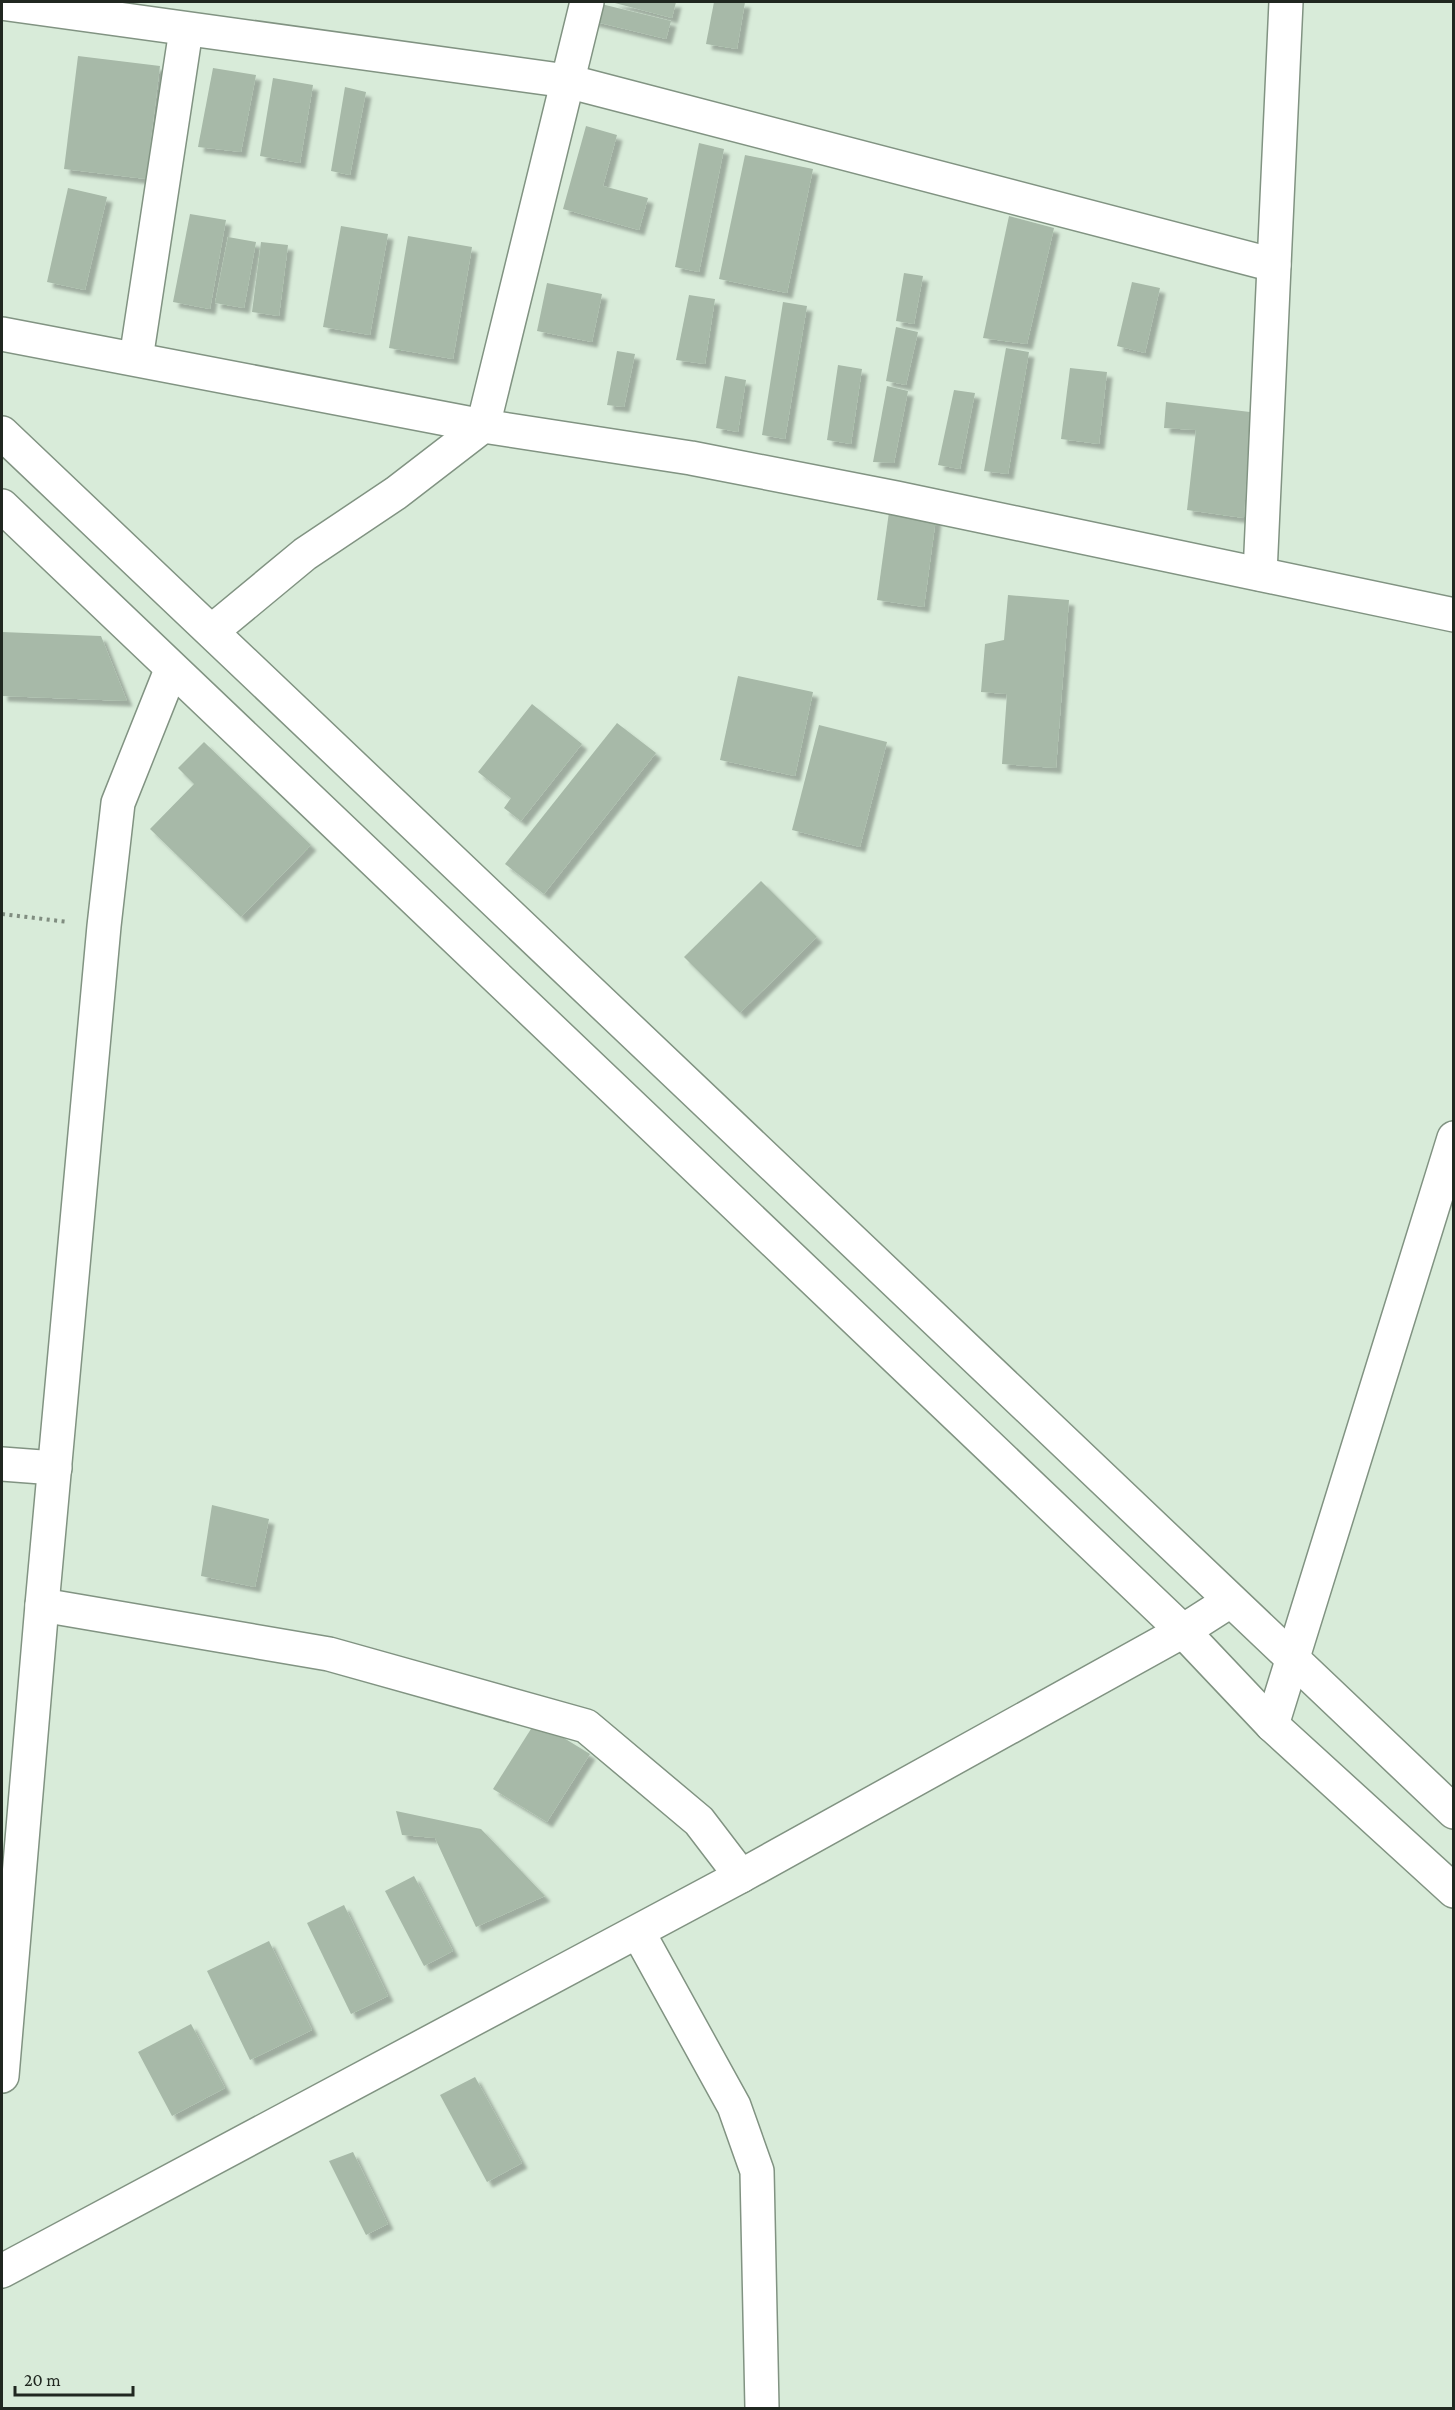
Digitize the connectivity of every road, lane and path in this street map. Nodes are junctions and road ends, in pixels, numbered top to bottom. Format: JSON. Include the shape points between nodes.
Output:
{"nodes":[{"id":1,"x":587,"y":2,"type":"edge"},
{"id":2,"x":1286,"y":2,"type":"edge"},
{"id":3,"x":2,"y":3,"type":"edge"},
{"id":4,"x":186,"y":30,"type":"junction"},
{"id":5,"x":567,"y":81,"type":"junction"},
{"id":6,"x":1274,"y":265,"type":"junction"},
{"id":7,"x":2,"y":334,"type":"edge"},
{"id":8,"x":136,"y":360,"type":"junction"},
{"id":9,"x":483,"y":426,"type":"junction"},
{"id":10,"x":2,"y":432,"type":"edge"},
{"id":11,"x":2,"y":506,"type":"edge"},
{"id":12,"x":1260,"y":574,"type":"junction"},
{"id":13,"x":1454,"y":615,"type":"edge"},
{"id":14,"x":212,"y":630,"type":"junction"},
{"id":15,"x":171,"y":670,"type":"junction"},
{"id":16,"x":2,"y":914,"type":"edge"},
{"id":17,"x":104,"y":926,"type":"junction"},
{"id":18,"x":1454,"y":1138,"type":"edge"},
{"id":19,"x":2,"y":1464,"type":"edge"},
{"id":20,"x":55,"y":1468,"type":"junction"},
{"id":21,"x":1230,"y":1601,"type":"junction"},
{"id":22,"x":42,"y":1605,"type":"junction"},
{"id":23,"x":1183,"y":1631,"type":"junction"},
{"id":24,"x":1292,"y":1660,"type":"junction"},
{"id":25,"x":1272,"y":1725,"type":"junction"},
{"id":26,"x":1454,"y":1812,"type":"edge"},
{"id":27,"x":741,"y":1876,"type":"junction"},
{"id":28,"x":1454,"y":1891,"type":"edge"},
{"id":29,"x":638,"y":1932,"type":"junction"},
{"id":30,"x":2,"y":2076,"type":"edge"},
{"id":31,"x":2,"y":2271,"type":"edge"},
{"id":32,"x":762,"y":2409,"type":"edge"}],
"edges":[{"from":1,"to":5,"type":"main road"},
{"from":2,"to":6,"type":"main road"},
{"from":3,"to":4,"type":"main road"},
{"from":4,"to":5,"type":"main road"},
{"from":4,"to":8,"type":"main road"},
{"from":5,"to":6,"type":"main road"},
{"from":5,"to":9,"type":"main road"},
{"from":6,"to":12,"type":"main road"},
{"from":7,"to":8,"type":"main road"},
{"from":8,"to":9,"type":"main road"},
{"from":9,"to":12,"type":"main road","via":[[691,458]]},
{"from":9,"to":14,"type":"main road","via":[[396,493],[305,554]]},
{"from":10,"to":14,"type":"main road"},
{"from":11,"to":15,"type":"main road"},
{"from":12,"to":13,"type":"main road"},
{"from":14,"to":21,"type":"main road"},
{"from":15,"to":17,"type":"main road","via":[[118,803]]},
{"from":15,"to":23,"type":"main road"},
{"from":16,"to":17,"type":"path"},
{"from":17,"to":20,"type":"main road"},
{"from":18,"to":24,"type":"main road"},
{"from":19,"to":20,"type":"main road"},
{"from":20,"to":22,"type":"main road"},
{"from":21,"to":23,"type":"main road"},
{"from":21,"to":24,"type":"main road"},
{"from":22,"to":27,"type":"main road","via":[[329,1654],[586,1726],[699,1821]]},
{"from":22,"to":30,"type":"main road"},
{"from":23,"to":25,"type":"main road"},
{"from":23,"to":27,"type":"main road"},
{"from":24,"to":25,"type":"main road"},
{"from":24,"to":26,"type":"main road"},
{"from":25,"to":28,"type":"main road"},
{"from":27,"to":29,"type":"main road"},
{"from":29,"to":31,"type":"main road"},
{"from":29,"to":32,"type":"main road","via":[[734,2106],[757,2171]]}]}
